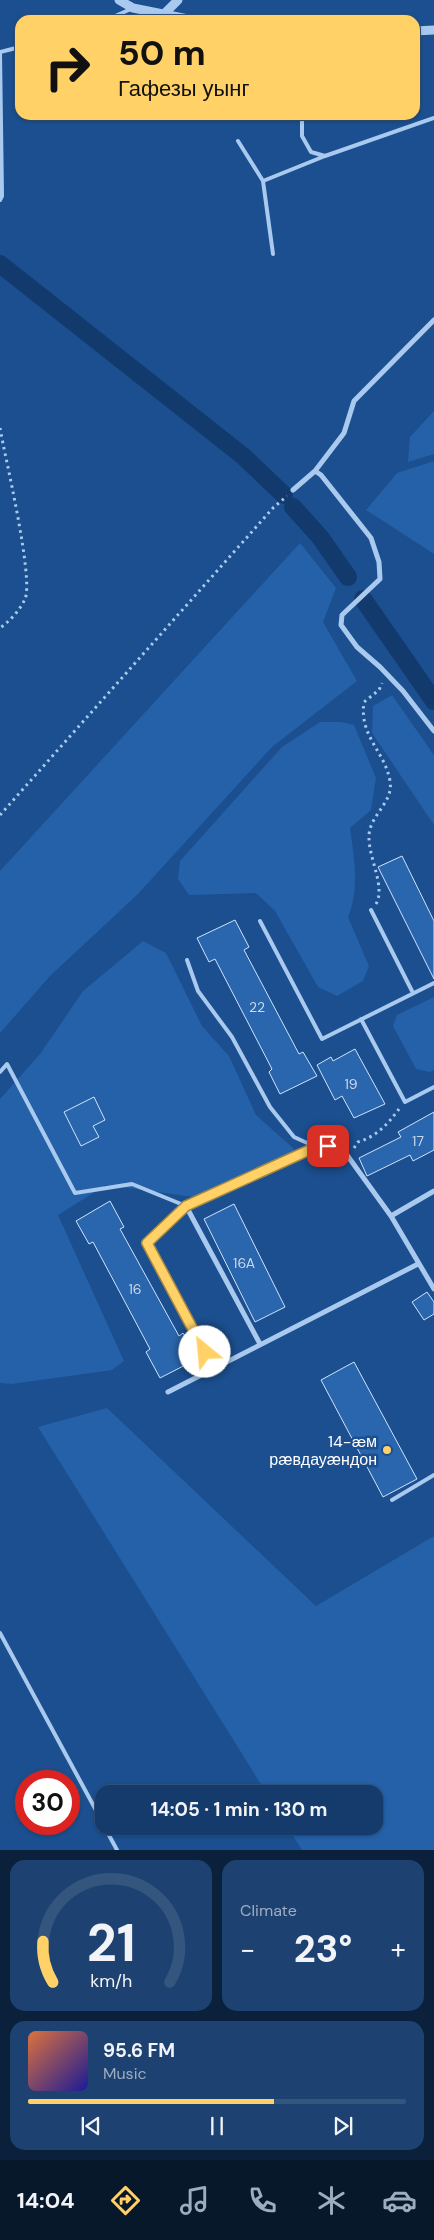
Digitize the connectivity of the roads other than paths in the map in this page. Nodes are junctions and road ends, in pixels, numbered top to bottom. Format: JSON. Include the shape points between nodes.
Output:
{"nodes":[{"id":1,"x":118,"y":0,"type":"edge"},
{"id":2,"x":178,"y":0,"type":"edge"},
{"id":3,"x":133,"y":8,"type":"junction"},
{"id":4,"x":117,"y":15,"type":"edge"},
{"id":5,"x":163,"y":15,"type":"joint"},
{"id":6,"x":434,"y":30,"type":"edge"},
{"id":7,"x":420,"y":31,"type":"edge"},
{"id":8,"x":15,"y":48,"type":"edge"},
{"id":9,"x":434,"y":118,"type":"edge"},
{"id":10,"x":302,"y":120,"type":"edge"},
{"id":11,"x":238,"y":141,"type":"dead end"},
{"id":12,"x":324,"y":156,"type":"junction"},
{"id":13,"x":263,"y":181,"type":"junction"},
{"id":14,"x":0,"y":200,"type":"edge"},
{"id":15,"x":273,"y":254,"type":"dead end"},
{"id":16,"x":434,"y":320,"type":"edge"},
{"id":17,"x":315,"y":471,"type":"junction"},
{"id":18,"x":293,"y":490,"type":"road end"},
{"id":19,"x":434,"y":731,"type":"edge"},
{"id":20,"x":371,"y":910,"type":"road end"},
{"id":21,"x":260,"y":921,"type":"dead end"},
{"id":22,"x":187,"y":960,"type":"dead end"},
{"id":23,"x":434,"y":983,"type":"edge"},
{"id":24,"x":413,"y":993,"type":"junction"},
{"id":25,"x":361,"y":1020,"type":"junction"},
{"id":26,"x":0,"y":1072,"type":"edge"},
{"id":27,"x":434,"y":1087,"type":"edge"},
{"id":28,"x":316,"y":1147,"type":"junction"},
{"id":29,"x":434,"y":1191,"type":"edge"},
{"id":30,"x":186,"y":1206,"type":"junction"},
{"id":31,"x":391,"y":1216,"type":"junction"},
{"id":32,"x":418,"y":1264,"type":"junction"},
{"id":33,"x":434,"y":1289,"type":"edge"},
{"id":34,"x":260,"y":1344,"type":"junction"},
{"id":35,"x":214,"y":1368,"type":"junction"},
{"id":36,"x":168,"y":1392,"type":"dead end"},
{"id":37,"x":434,"y":1475,"type":"edge"},
{"id":38,"x":392,"y":1500,"type":"dead end"},
{"id":39,"x":0,"y":1633,"type":"edge"},
{"id":40,"x":95,"y":1809,"type":"edge"},
{"id":41,"x":109,"y":1835,"type":"edge"},
{"id":42,"x":117,"y":1850,"type":"edge"}],
"edges":[{"from":1,"to":3,"type":"street"},
{"from":2,"to":5,"type":"street"},
{"from":3,"to":4,"type":"lane"},
{"from":3,"to":5,"type":"street"},
{"from":6,"to":7,"type":"street"},
{"from":8,"to":14,"type":"lane","via":[[0,52]]},
{"from":9,"to":12,"type":"lane"},
{"from":10,"to":12,"type":"lane","via":[[302,136],[311,152]]},
{"from":11,"to":13,"type":"lane"},
{"from":12,"to":13,"type":"lane"},
{"from":13,"to":15,"type":"lane"},
{"from":16,"to":17,"type":"street","via":[[354,401],[344,433]]},
{"from":17,"to":18,"type":"street"},
{"from":17,"to":19,"type":"street","via":[[371,538],[378,562],[380,580],[342,615],[341,625],[357,648],[403,691]]},
{"from":20,"to":24,"type":"lane"},
{"from":21,"to":25,"type":"lane","via":[[322,1038]]},
{"from":22,"to":28,"type":"lane","via":[[198,990],[232,1037],[270,1107],[294,1137]]},
{"from":23,"to":24,"type":"lane"},
{"from":24,"to":25,"type":"lane"},
{"from":25,"to":27,"type":"lane","via":[[405,1102]]},
{"from":26,"to":30,"type":"lane","via":[[7,1064],[75,1193],[132,1184]]},
{"from":28,"to":30,"type":"street"},
{"from":28,"to":31,"type":"street","via":[[339,1144]]},
{"from":29,"to":31,"type":"street"},
{"from":30,"to":34,"type":"street"},
{"from":30,"to":35,"type":"street","via":[[147,1243]]},
{"from":31,"to":32,"type":"street"},
{"from":32,"to":33,"type":"street"},
{"from":32,"to":34,"type":"street"},
{"from":34,"to":35,"type":"street"},
{"from":35,"to":36,"type":"street"},
{"from":37,"to":38,"type":"lane"},
{"from":39,"to":40,"type":"lane"},
{"from":41,"to":42,"type":"lane"}]}
